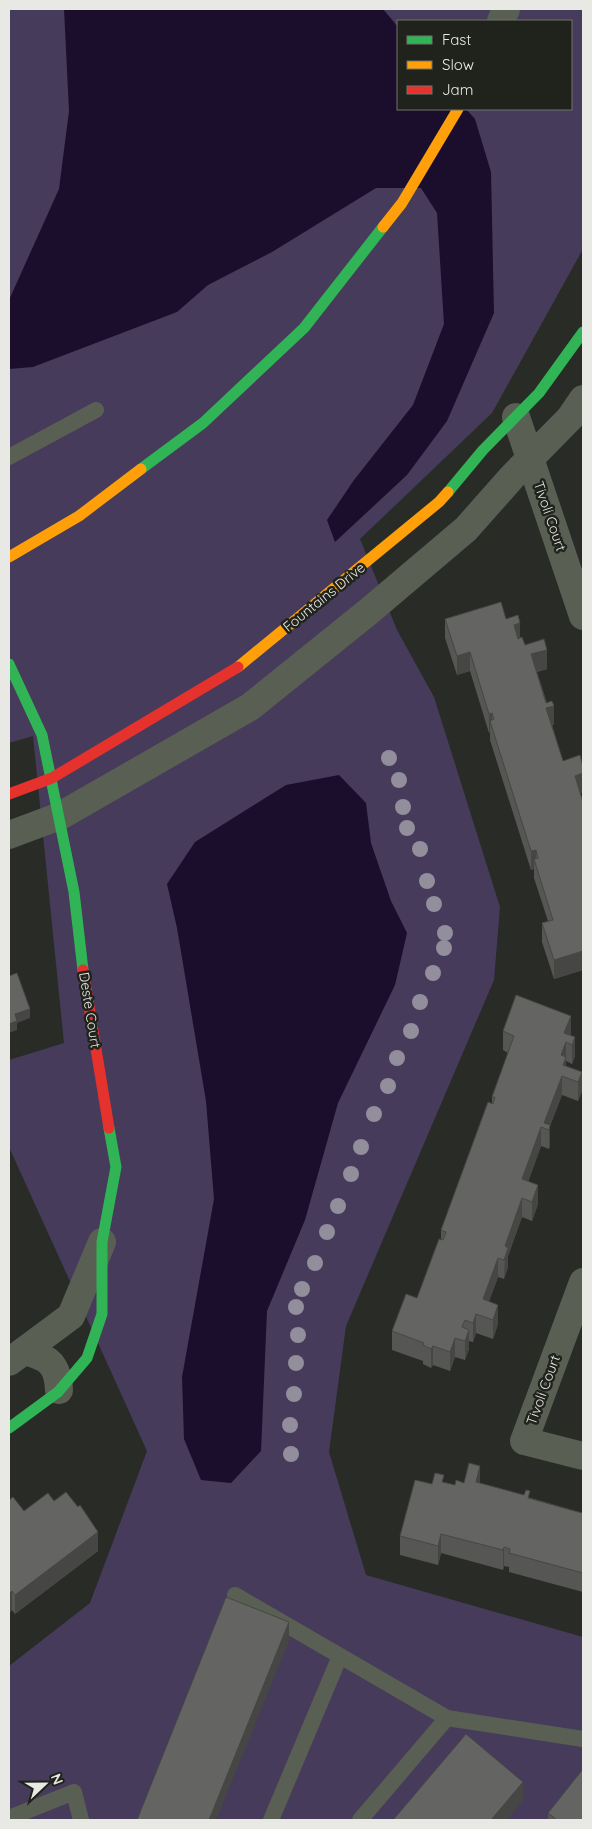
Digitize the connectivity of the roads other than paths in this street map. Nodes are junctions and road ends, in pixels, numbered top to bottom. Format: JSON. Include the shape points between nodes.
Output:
{"nodes":[{"id":1,"x":457,"y":110,"type":"edge"},
{"id":2,"x":583,"y":332,"type":"edge"},
{"id":3,"x":583,"y":399,"type":"edge"},
{"id":4,"x":96,"y":410,"type":"dead end"},
{"id":5,"x":516,"y":417,"type":"junction"},
{"id":6,"x":9,"y":457,"type":"edge"},
{"id":7,"x":530,"y":458,"type":"junction"},
{"id":8,"x":9,"y":556,"type":"edge"},
{"id":9,"x":583,"y":616,"type":"edge"},
{"id":10,"x":9,"y":664,"type":"edge"},
{"id":11,"x":52,"y":778,"type":"junction"},
{"id":12,"x":9,"y":794,"type":"edge"},
{"id":13,"x":60,"y":816,"type":"junction"},
{"id":14,"x":9,"y":836,"type":"edge"},
{"id":15,"x":102,"y":1242,"type":"junction"},
{"id":16,"x":583,"y":1282,"type":"edge"},
{"id":17,"x":16,"y":1356,"type":"edge"},
{"id":18,"x":59,"y":1390,"type":"junction"},
{"id":19,"x":9,"y":1428,"type":"edge"},
{"id":20,"x":583,"y":1456,"type":"edge"},
{"id":21,"x":235,"y":1595,"type":"dead end"},
{"id":22,"x":340,"y":1656,"type":"junction"},
{"id":23,"x":447,"y":1718,"type":"junction"},
{"id":24,"x":583,"y":1739,"type":"edge"},
{"id":25,"x":9,"y":1818,"type":"edge"},
{"id":26,"x":81,"y":1820,"type":"edge"},
{"id":27,"x":271,"y":1820,"type":"edge"},
{"id":28,"x":360,"y":1820,"type":"edge"}],
"edges":[{"from":1,"to":8,"type":"street","via":[[402,203],[304,328],[203,423],[80,516]]},
{"from":2,"to":5,"type":"street","name":"Fountains Drive","via":[[540,393]]},
{"from":3,"to":7,"type":"street","via":[[570,418]]},
{"from":4,"to":6,"type":"lane"},
{"from":5,"to":7,"type":"street","name":"Tivoli Court"},
{"from":5,"to":11,"type":"street","name":"Fountains Drive","via":[[439,502],[228,675]]},
{"from":7,"to":9,"type":"street","name":"Tivoli Court"},
{"from":7,"to":13,"type":"street","via":[[466,529],[250,707]]},
{"from":10,"to":11,"type":"street","name":"Deste Court","via":[[42,735]]},
{"from":11,"to":12,"type":"street","name":"Fountains Drive"},
{"from":11,"to":13,"type":"street","name":"Deste Court"},
{"from":13,"to":14,"type":"street"},
{"from":13,"to":15,"type":"street","name":"Deste Court","via":[[116,1167]]},
{"from":15,"to":17,"type":"street","name":"Deste Court","via":[[70,1316]]},
{"from":15,"to":18,"type":"street","name":"Deste Court","via":[[102,1314],[87,1358]]},
{"from":16,"to":20,"type":"street","name":"Tivoli Court","via":[[524,1441]]},
{"from":17,"to":18,"type":"street","via":[[41,1355],[58,1374]]},
{"from":18,"to":19,"type":"street","name":"Deste Court"},
{"from":21,"to":22,"type":"lane"},
{"from":22,"to":23,"type":"lane"},
{"from":22,"to":27,"type":"lane"},
{"from":23,"to":24,"type":"lane"},
{"from":23,"to":28,"type":"lane"},
{"from":25,"to":26,"type":"lane","via":[[74,1792]]}]}
